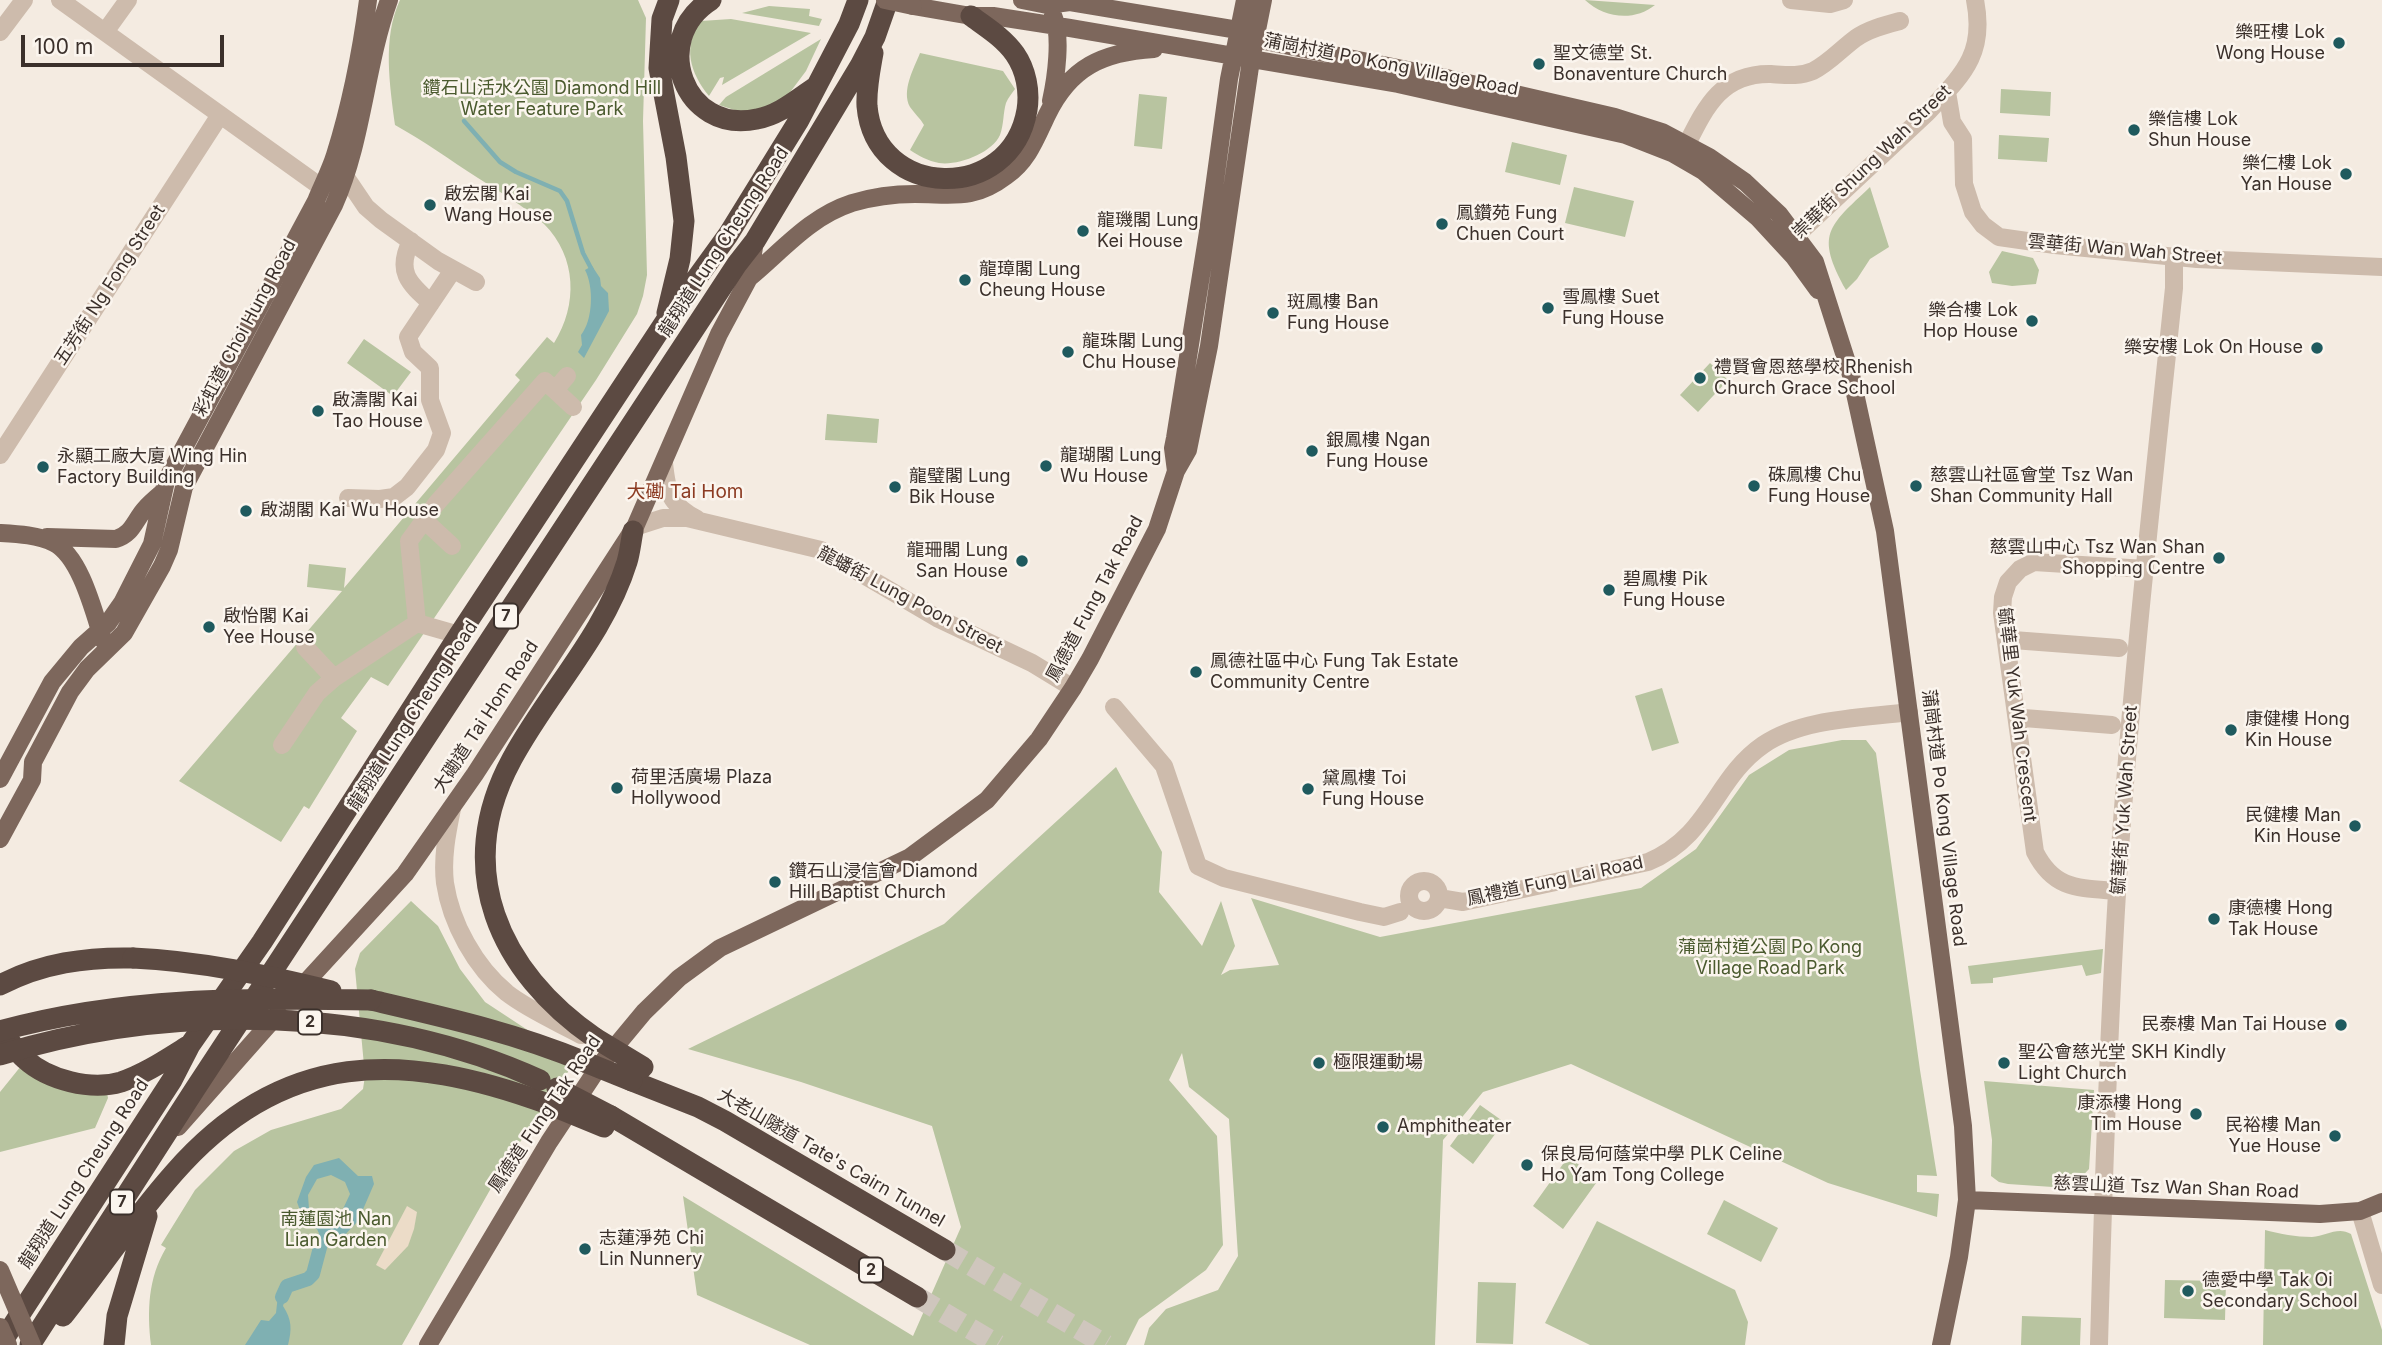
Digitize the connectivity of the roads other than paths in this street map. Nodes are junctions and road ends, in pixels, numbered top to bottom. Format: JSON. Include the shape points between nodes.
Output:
{"nodes":[{"id":1,"x":24,"y":0,"type":"edge"},
{"id":2,"x":60,"y":0,"type":"edge"},
{"id":3,"x":128,"y":0,"type":"edge"},
{"id":4,"x":368,"y":0,"type":"edge"},
{"id":5,"x":389,"y":0,"type":"edge"},
{"id":6,"x":712,"y":0,"type":"edge"},
{"id":7,"x":858,"y":0,"type":"edge"},
{"id":8,"x":887,"y":0,"type":"edge"},
{"id":9,"x":1023,"y":0,"type":"edge"},
{"id":10,"x":1245,"y":0,"type":"edge"},
{"id":11,"x":1263,"y":0,"type":"edge"},
{"id":12,"x":1791,"y":0,"type":"edge"},
{"id":13,"x":1844,"y":0,"type":"edge"},
{"id":14,"x":1975,"y":0,"type":"edge"},
{"id":15,"x":1047,"y":5,"type":"junction"},
{"id":16,"x":662,"y":6,"type":"edge"},
{"id":17,"x":971,"y":16,"type":"junction"},
{"id":18,"x":1900,"y":21,"type":"dead end"},
{"id":19,"x":1057,"y":26,"type":"junction"},
{"id":20,"x":1238,"y":30,"type":"junction"},
{"id":21,"x":105,"y":32,"type":"junction"},
{"id":22,"x":0,"y":33,"type":"edge"},
{"id":23,"x":875,"y":37,"type":"junction"},
{"id":24,"x":1255,"y":39,"type":"junction"},
{"id":25,"x":1177,"y":47,"type":"junction"},
{"id":26,"x":1242,"y":58,"type":"junction"},
{"id":27,"x":814,"y":87,"type":"junction"},
{"id":28,"x":1947,"y":92,"type":"junction"},
{"id":29,"x":1927,"y":113,"type":"junction"},
{"id":30,"x":220,"y":115,"type":"junction"},
{"id":31,"x":1047,"y":115,"type":"junction"},
{"id":32,"x":1952,"y":122,"type":"junction"},
{"id":33,"x":1687,"y":144,"type":"junction"},
{"id":34,"x":345,"y":176,"type":"junction"},
{"id":35,"x":321,"y":187,"type":"junction"},
{"id":36,"x":1791,"y":241,"type":"junction"},
{"id":37,"x":411,"y":242,"type":"junction"},
{"id":38,"x":755,"y":242,"type":"junction"},
{"id":39,"x":2174,"y":257,"type":"junction"},
{"id":40,"x":2382,"y":267,"type":"edge"},
{"id":41,"x":453,"y":270,"type":"junction"},
{"id":42,"x":749,"y":278,"type":"junction"},
{"id":43,"x":476,"y":282,"type":"dead end"},
{"id":44,"x":431,"y":303,"type":"junction"},
{"id":45,"x":665,"y":322,"type":"junction"},
{"id":46,"x":573,"y":407,"type":"dead end"},
{"id":47,"x":0,"y":455,"type":"edge"},
{"id":48,"x":664,"y":463,"type":"junction"},
{"id":49,"x":162,"y":493,"type":"junction"},
{"id":50,"x":348,"y":498,"type":"dead end"},
{"id":51,"x":424,"y":520,"type":"junction"},
{"id":52,"x":700,"y":520,"type":"junction"},
{"id":53,"x":634,"y":529,"type":"junction"},
{"id":54,"x":0,"y":533,"type":"edge"},
{"id":55,"x":40,"y":537,"type":"junction"},
{"id":56,"x":452,"y":546,"type":"dead end"},
{"id":57,"x":2145,"y":569,"type":"junction"},
{"id":58,"x":417,"y":623,"type":"junction"},
{"id":59,"x":100,"y":631,"type":"junction"},
{"id":60,"x":459,"y":635,"type":"junction"},
{"id":61,"x":2013,"y":640,"type":"dead end"},
{"id":62,"x":305,"y":647,"type":"dead end"},
{"id":63,"x":2119,"y":648,"type":"dead end"},
{"id":64,"x":107,"y":650,"type":"junction"},
{"id":65,"x":334,"y":678,"type":"junction"},
{"id":66,"x":1073,"y":688,"type":"junction"},
{"id":67,"x":1114,"y":707,"type":"dead end"},
{"id":68,"x":1909,"y":712,"type":"junction"},
{"id":69,"x":2024,"y":718,"type":"dead end"},
{"id":70,"x":2112,"y":725,"type":"dead end"},
{"id":71,"x":282,"y":745,"type":"dead end"},
{"id":72,"x":33,"y":762,"type":"junction"},
{"id":73,"x":0,"y":779,"type":"edge"},
{"id":74,"x":452,"y":808,"type":"junction"},
{"id":75,"x":0,"y":839,"type":"edge"},
{"id":76,"x":2118,"y":891,"type":"junction"},
{"id":77,"x":1439,"y":898,"type":"dead end"},
{"id":78,"x":1400,"y":912,"type":"dead end"},
{"id":79,"x":0,"y":985,"type":"edge"},
{"id":80,"x":371,"y":1000,"type":"junction"},
{"id":81,"x":0,"y":1030,"type":"edge"},
{"id":82,"x":190,"y":1045,"type":"junction"},
{"id":83,"x":611,"y":1052,"type":"junction"},
{"id":84,"x":0,"y":1055,"type":"edge"},
{"id":85,"x":638,"y":1074,"type":"junction"},
{"id":86,"x":607,"y":1122,"type":"junction"},
{"id":87,"x":154,"y":1154,"type":"junction"},
{"id":88,"x":153,"y":1198,"type":"junction"},
{"id":89,"x":1967,"y":1200,"type":"junction"},
{"id":90,"x":2382,"y":1202,"type":"edge"},
{"id":91,"x":2103,"y":1207,"type":"junction"},
{"id":92,"x":2360,"y":1211,"type":"junction"},
{"id":93,"x":945,"y":1250,"type":"tunnel mouth"},
{"id":94,"x":0,"y":1270,"type":"edge"},
{"id":95,"x":2382,"y":1285,"type":"edge"},
{"id":96,"x":917,"y":1297,"type":"tunnel mouth"},
{"id":97,"x":0,"y":1327,"type":"edge"},
{"id":98,"x":0,"y":1345,"type":"edge"},
{"id":99,"x":8,"y":1345,"type":"edge"},
{"id":100,"x":31,"y":1345,"type":"edge"},
{"id":101,"x":40,"y":1345,"type":"edge"},
{"id":102,"x":114,"y":1345,"type":"edge"},
{"id":103,"x":428,"y":1345,"type":"edge"},
{"id":104,"x":1941,"y":1345,"type":"edge"},
{"id":105,"x":2099,"y":1345,"type":"edge"}],
"edges":[{"from":1,"to":22,"type":"street"},
{"from":2,"to":21,"type":"street"},
{"from":3,"to":21,"type":"street"},
{"from":4,"to":35,"type":"main road","name":"彩虹道 Choi Hung Road","via":[[354,86]]},
{"from":5,"to":34,"type":"main road","name":"彩虹道 Choi Hung Road"},
{"from":6,"to":27,"type":"highway","via":[[688,22],[679,48],[683,82],[700,105],[726,119],[754,120],[775,114]]},
{"from":7,"to":27,"type":"highway","name":"龍翔道 Lung Cheung Road","number":"7"},
{"from":8,"to":17,"type":"main road","name":"蒲崗村道 Po Kong Village Road","bridge":true},
{"from":8,"to":23,"type":"highway","name":"龍翔道 Lung Cheung Road","number":"7"},
{"from":9,"to":15,"type":"main road","name":"蒲崗村道 Po Kong Village Road"},
{"from":10,"to":20,"type":"main road","name":"鳳德道 Fung Tak Road"},
{"from":11,"to":24,"type":"main road","name":"鳳德道 Fung Tak Road"},
{"from":12,"to":13,"type":"street","via":[[1830,4]]},
{"from":14,"to":28,"type":"street","name":"崇華街 Shung Wah Street","via":[[1979,19],[1976,50]]},
{"from":15,"to":19,"type":"main road"},
{"from":15,"to":20,"type":"main road","name":"蒲崗村道 Po Kong Village Road","via":[[1070,2]]},
{"from":16,"to":45,"type":"highway","via":[[659,68],[684,221]]},
{"from":17,"to":19,"type":"main road","name":"蒲崗村道 Po Kong Village Road"},
{"from":17,"to":23,"type":"highway","via":[[1015,54],[1024,74],[1028,105],[1018,138],[1006,155],[990,168],[962,178],[916,174],[898,163],[877,139],[867,105]]},
{"from":18,"to":33,"type":"street","via":[[1863,33],[1807,73],[1755,75],[1730,84],[1707,106]]},
{"from":19,"to":25,"type":"main road","name":"蒲崗村道 Po Kong Village Road"},
{"from":19,"to":31,"type":"main road","via":[[1055,85]]},
{"from":20,"to":24,"type":"main road","name":"蒲崗村道 Po Kong Village Road"},
{"from":20,"to":26,"type":"main road","name":"鳳德道 Fung Tak Road"},
{"from":21,"to":30,"type":"street"},
{"from":23,"to":38,"type":"highway","name":"龍翔道 Lung Cheung Road","number":"7"},
{"from":24,"to":26,"type":"main road","name":"鳳德道 Fung Tak Road"},
{"from":24,"to":33,"type":"main road","name":"蒲崗村道 Po Kong Village Road","via":[[1615,117]]},
{"from":25,"to":26,"type":"main road","name":"蒲崗村道 Po Kong Village Road"},
{"from":25,"to":31,"type":"main road","via":[[1118,53],[1098,60],[1065,85]]},
{"from":26,"to":36,"type":"main road","name":"蒲崗村道 Po Kong Village Road","via":[[1419,88],[1626,135],[1672,152],[1703,171]]},
{"from":26,"to":66,"type":"main road","name":"鳳德道 Fung Tak Road","via":[[1204,373],[1188,450],[1157,529]]},
{"from":27,"to":45,"type":"highway","name":"龍翔道 Lung Cheung Road","number":"7","via":[[799,120],[728,235]]},
{"from":28,"to":29,"type":"street","name":"崇華街 Shung Wah Street"},
{"from":28,"to":32,"type":"street","name":"雲華街 Wan Wah Street"},
{"from":29,"to":32,"type":"street"},
{"from":29,"to":36,"type":"street","name":"崇華街 Shung Wah Street"},
{"from":30,"to":35,"type":"street"},
{"from":30,"to":47,"type":"street","name":"五芳街 Ng Fong Street"},
{"from":31,"to":42,"type":"main road","via":[[1024,160],[996,183],[966,195],[892,195],[840,208],[813,222]]},
{"from":32,"to":39,"type":"street","name":"雲華街 Wan Wah Street","via":[[1963,139],[1964,184],[1973,212],[1999,237]]},
{"from":33,"to":36,"type":"main road","name":"蒲崗村道 Po Kong Village Road","via":[[1745,182],[1779,214]]},
{"from":34,"to":35,"type":"main road","via":[[332,186]]},
{"from":34,"to":37,"type":"street","via":[[366,207]]},
{"from":34,"to":64,"type":"main road","name":"彩虹道 Choi Hung Road","via":[[334,205],[184,487],[162,566],[132,622]]},
{"from":35,"to":49,"type":"main road","name":"彩虹道 Choi Hung Road"},
{"from":36,"to":68,"type":"main road","name":"蒲崗村道 Po Kong Village Road","via":[[1826,302],[1851,376],[1885,531]]},
{"from":37,"to":41,"type":"street"},
{"from":37,"to":44,"type":"street","via":[[403,261],[404,273]]},
{"from":38,"to":42,"type":"main road","name":"大磡道 Tai Hom Road"},
{"from":38,"to":87,"type":"highway","name":"龍翔道 Lung Cheung Road","number":"7"},
{"from":39,"to":40,"type":"street","name":"雲華街 Wan Wah Street"},
{"from":39,"to":57,"type":"street","name":"毓華街 Yuk Wah Street"},
{"from":41,"to":43,"type":"street"},
{"from":41,"to":44,"type":"street"},
{"from":42,"to":48,"type":"main road","name":"大磡道 Tai Hom Road","via":[[719,334]]},
{"from":44,"to":50,"type":"street","via":[[411,330],[408,342],[430,368],[430,400],[442,433],[439,445],[394,497]]},
{"from":45,"to":60,"type":"highway","name":"龍翔道 Lung Cheung Road","number":"7"},
{"from":46,"to":51,"type":"street","via":[[561,383],[545,381]]},
{"from":48,"to":52,"type":"street","name":"龍蟠街 Lung Poon Street","via":[[671,499]]},
{"from":48,"to":53,"type":"main road","name":"大磡道 Tai Hom Road"},
{"from":49,"to":55,"type":"main road","via":[[125,536]]},
{"from":49,"to":59,"type":"main road","name":"彩虹道 Choi Hung Road","via":[[146,556],[115,614]]},
{"from":51,"to":56,"type":"street"},
{"from":51,"to":58,"type":"street","via":[[409,541]]},
{"from":52,"to":53,"type":"street","name":"龍蟠街 Lung Poon Street","via":[[663,518]]},
{"from":52,"to":66,"type":"street","name":"龍蟠街 Lung Poon Street","via":[[821,550],[937,618]]},
{"from":53,"to":74,"type":"main road","name":"大磡道 Tai Hom Road"},
{"from":53,"to":85,"type":"highway","bridge":true,"via":[[627,562],[604,613],[504,776],[488,834],[488,889],[501,934],[534,985]]},
{"from":54,"to":55,"type":"main road"},
{"from":55,"to":59,"type":"main road","via":[[72,560]]},
{"from":57,"to":76,"type":"street","name":"毓華街 Yuk Wah Street"},
{"from":57,"to":76,"type":"street","name":"毓華里 Yuk Wah Crescent","via":[[2034,562],[2008,582],[2003,597],[2035,852],[2044,869],[2062,883]]},
{"from":58,"to":60,"type":"street"},
{"from":58,"to":65,"type":"street"},
{"from":59,"to":64,"type":"main road"},
{"from":59,"to":73,"type":"main road","name":"彩虹道 Choi Hung Road","via":[[52,682]]},
{"from":60,"to":82,"type":"highway","name":"龍翔道 Lung Cheung Road","number":"7","via":[[262,942]]},
{"from":61,"to":63,"type":"street"},
{"from":62,"to":65,"type":"street"},
{"from":64,"to":72,"type":"main road","name":"彩虹道 Choi Hung Road","via":[[77,681]]},
{"from":65,"to":71,"type":"street","via":[[317,693]]},
{"from":66,"to":83,"type":"main road","name":"鳳德道 Fung Tak Road","via":[[1039,739],[987,800],[911,857],[720,948],[679,978]]},
{"from":67,"to":78,"type":"street","via":[[1164,766],[1198,866],[1224,878],[1360,912],[1384,917]]},
{"from":68,"to":77,"type":"street","name":"鳳禮道 Fung Lai Road","via":[[1809,726],[1774,738],[1743,763],[1701,821],[1660,858],[1463,902]]},
{"from":68,"to":89,"type":"main road","name":"蒲崗村道 Po Kong Village Road","via":[[1963,1126]]},
{"from":69,"to":70,"type":"street"},
{"from":72,"to":73,"type":"main road","via":[[13,777]]},
{"from":72,"to":75,"type":"main road","name":"彩虹道 Choi Hung Road","via":[[32,780]]},
{"from":74,"to":83,"type":"street","via":[[445,882],[461,933],[476,960],[508,994]]},
{"from":74,"to":87,"type":"main road","name":"大磡道 Tai Hom Road","via":[[405,874]]},
{"from":76,"to":91,"type":"street","name":"毓華街 Yuk Wah Street"},
{"from":79,"to":80,"type":"highway","bridge":true,"via":[[66,962],[133,958],[223,968]]},
{"from":80,"to":81,"type":"highway","number":"2","bridge":true,"via":[[173,1001]]},
{"from":80,"to":85,"type":"highway","number":"2","bridge":true,"via":[[507,1033]]},
{"from":81,"to":82,"type":"highway","via":[[27,1061],[74,1082],[120,1082]]},
{"from":82,"to":98,"type":"highway","name":"龍翔道 Lung Cheung Road","number":"7","via":[[172,1080]]},
{"from":83,"to":103,"type":"main road","name":"鳳德道 Fung Tak Road","via":[[532,1169]]},
{"from":84,"to":86,"type":"highway","number":"2","bridge":true,"via":[[73,1037],[191,1021],[345,1026],[434,1041],[483,1057],[540,1080]]},
{"from":85,"to":93,"type":"highway","name":"大老山隧道 Tate's Cairn Tunnel","via":[[663,1079],[698,1107]]},
{"from":86,"to":88,"type":"highway","bridge":true,"via":[[475,1081],[432,1072],[368,1069],[302,1083],[265,1098],[223,1125]]},
{"from":86,"to":96,"type":"highway","number":"2","via":[[653,1140]]},
{"from":87,"to":100,"type":"highway","name":"龍翔道 Lung Cheung Road","number":"7"},
{"from":88,"to":101,"type":"highway"},
{"from":88,"to":102,"type":"highway","via":[[117,1316]]},
{"from":89,"to":91,"type":"main road","name":"慈雲山道 Tsz Wan Shan Road"},
{"from":89,"to":104,"type":"main road","name":"蒲崗村道 Po Kong Village Road"},
{"from":90,"to":92,"type":"main road","name":"慈雲山道 Tsz Wan Shan Road"},
{"from":91,"to":92,"type":"main road","name":"慈雲山道 Tsz Wan Shan Road","via":[[2320,1214]]},
{"from":91,"to":105,"type":"street","name":"毓華街 Yuk Wah Street"},
{"from":92,"to":95,"type":"street"},
{"from":94,"to":100,"type":"main road","bridge":true},
{"from":97,"to":99,"type":"main road","bridge":true}]}
